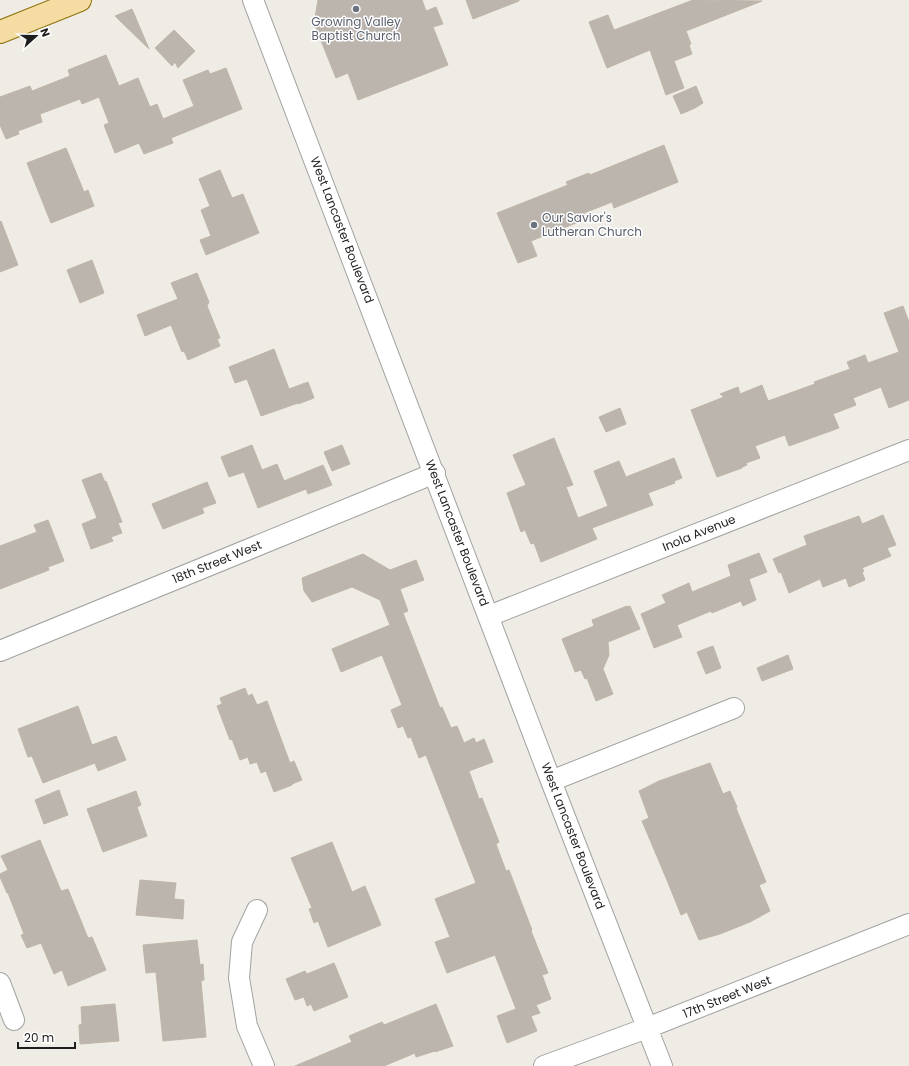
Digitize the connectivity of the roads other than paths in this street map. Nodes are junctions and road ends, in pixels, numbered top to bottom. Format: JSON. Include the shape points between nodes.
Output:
{"nodes":[{"id":1,"x":80,"y":0,"type":"edge"},
{"id":2,"x":254,"y":0,"type":"edge"},
{"id":3,"x":0,"y":32,"type":"edge"},
{"id":4,"x":909,"y":450,"type":"edge"},
{"id":5,"x":435,"y":473,"type":"junction"},
{"id":6,"x":489,"y":616,"type":"junction"},
{"id":7,"x":0,"y":651,"type":"edge"},
{"id":8,"x":734,"y":708,"type":"dead end"},
{"id":9,"x":551,"y":781,"type":"junction"},
{"id":10,"x":257,"y":910,"type":"dead end"},
{"id":11,"x":909,"y":924,"type":"edge"},
{"id":12,"x":0,"y":983,"type":"edge"},
{"id":13,"x":14,"y":1020,"type":"dead end"},
{"id":14,"x":647,"y":1028,"type":"junction"},
{"id":15,"x":264,"y":1066,"type":"edge"},
{"id":16,"x":544,"y":1066,"type":"edge"},
{"id":17,"x":662,"y":1066,"type":"edge"}],
"edges":[{"from":1,"to":3,"type":"main road"},
{"from":2,"to":5,"type":"street","name":"West Lancaster Boulevard"},
{"from":4,"to":6,"type":"street","name":"Inola Avenue"},
{"from":5,"to":6,"type":"street","name":"West Lancaster Boulevard"},
{"from":5,"to":7,"type":"street","name":"18th Street West"},
{"from":6,"to":9,"type":"street","name":"West Lancaster Boulevard"},
{"from":8,"to":9,"type":"street"},
{"from":9,"to":14,"type":"street","name":"West Lancaster Boulevard"},
{"from":10,"to":15,"type":"street","via":[[242,942],[239,978],[247,1026]]},
{"from":11,"to":14,"type":"street","name":"17th Street West"},
{"from":12,"to":13,"type":"street"},
{"from":14,"to":16,"type":"street","name":"17th Street West"},
{"from":14,"to":17,"type":"street","name":"West Lancaster Boulevard"}]}
